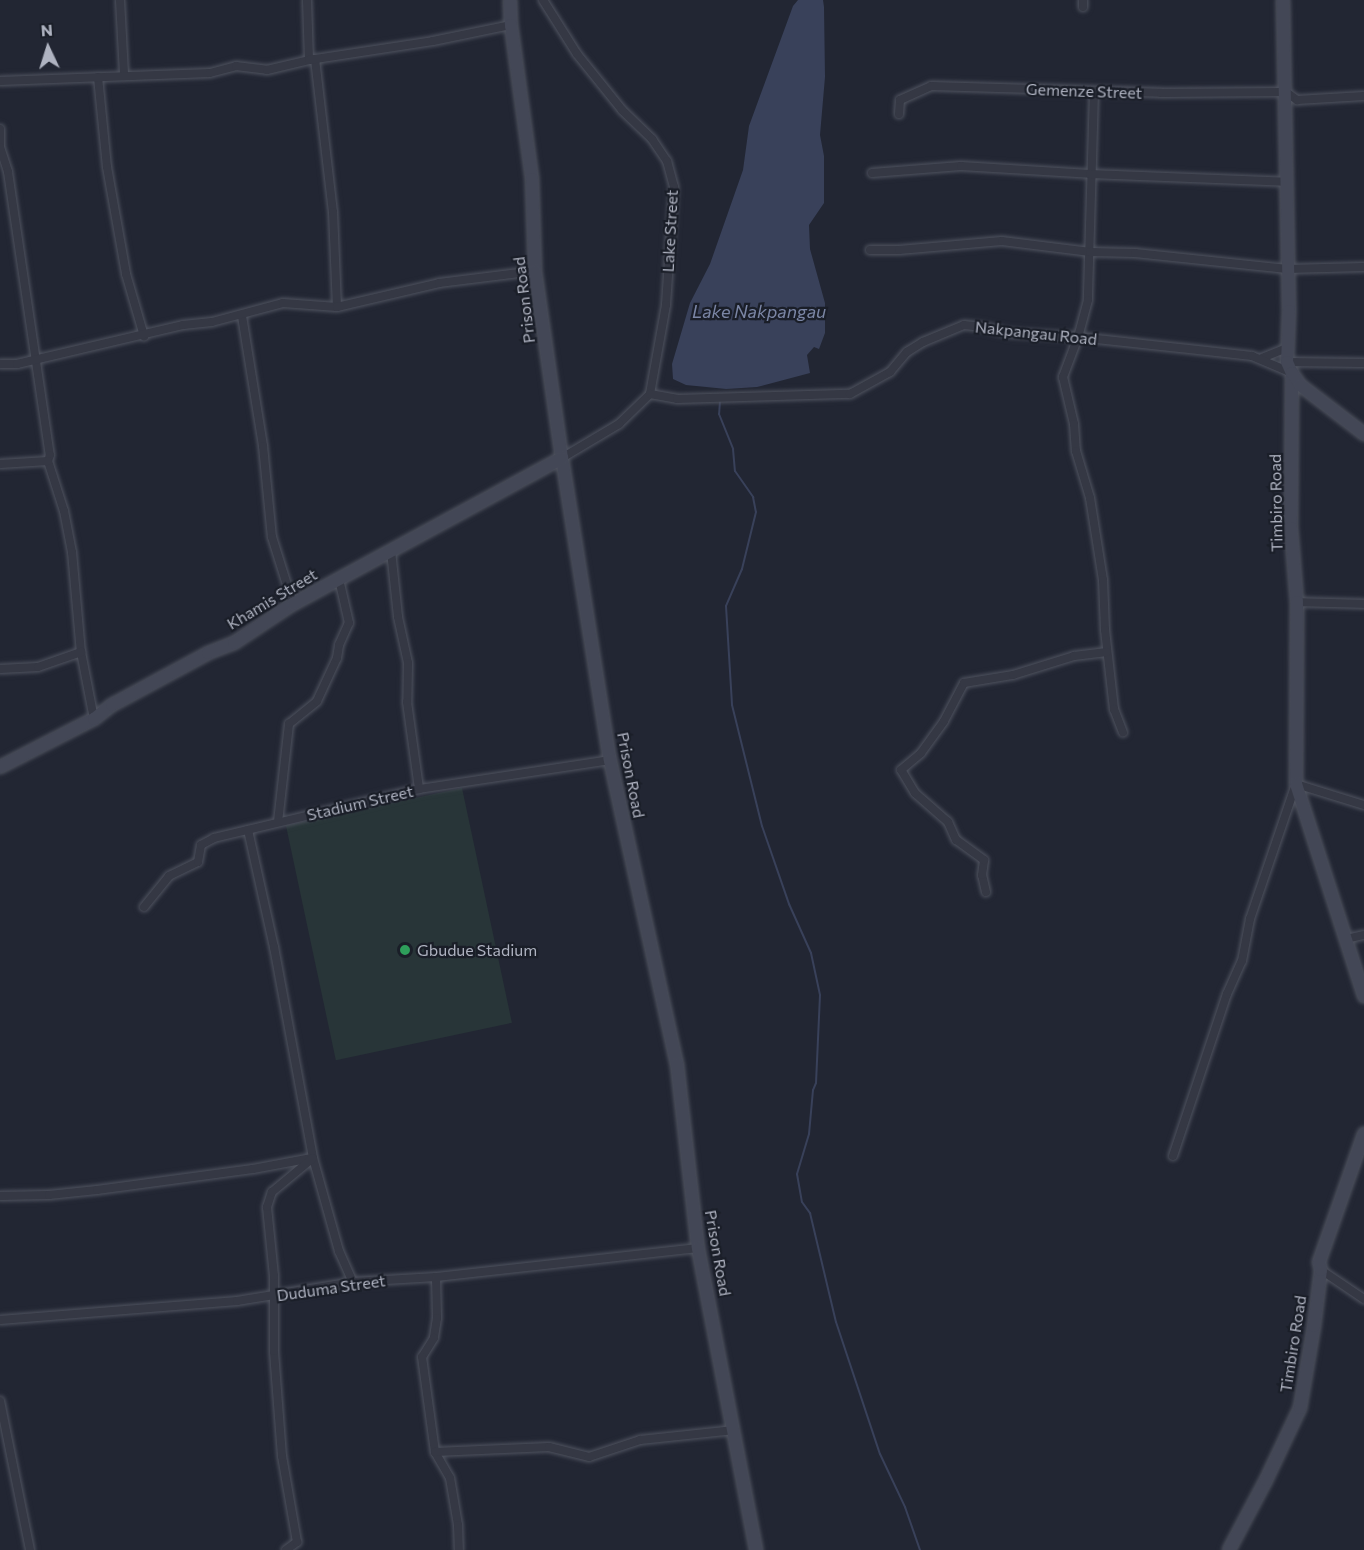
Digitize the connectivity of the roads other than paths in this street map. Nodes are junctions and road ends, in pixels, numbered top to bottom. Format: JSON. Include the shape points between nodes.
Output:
{"nodes":[{"id":1,"x":120,"y":0,"type":"edge"},
{"id":2,"x":307,"y":0,"type":"edge"},
{"id":3,"x":510,"y":0,"type":"edge"},
{"id":4,"x":543,"y":0,"type":"edge"},
{"id":5,"x":1283,"y":0,"type":"edge"},
{"id":6,"x":511,"y":24,"type":"junction"},
{"id":7,"x":312,"y":59,"type":"junction"},
{"id":8,"x":124,"y":74,"type":"junction"},
{"id":9,"x":98,"y":77,"type":"junction"},
{"id":10,"x":0,"y":81,"type":"edge"},
{"id":11,"x":1094,"y":92,"type":"junction"},
{"id":12,"x":1286,"y":92,"type":"junction"},
{"id":13,"x":1364,"y":96,"type":"edge"},
{"id":14,"x":899,"y":114,"type":"dead end"},
{"id":15,"x":0,"y":129,"type":"edge"},
{"id":16,"x":872,"y":173,"type":"dead end"},
{"id":17,"x":1090,"y":174,"type":"junction"},
{"id":18,"x":1286,"y":182,"type":"junction"},
{"id":19,"x":870,"y":250,"type":"dead end"},
{"id":20,"x":1090,"y":252,"type":"junction"},
{"id":21,"x":1364,"y":267,"type":"edge"},
{"id":22,"x":1287,"y":269,"type":"junction"},
{"id":23,"x":535,"y":271,"type":"junction"},
{"id":24,"x":337,"y":307,"type":"junction"},
{"id":25,"x":242,"y":316,"type":"junction"},
{"id":26,"x":144,"y":336,"type":"junction"},
{"id":27,"x":1078,"y":337,"type":"junction"},
{"id":28,"x":1287,"y":348,"type":"junction"},
{"id":29,"x":1262,"y":358,"type":"junction"},
{"id":30,"x":35,"y":359,"type":"junction"},
{"id":31,"x":1364,"y":363,"type":"edge"},
{"id":32,"x":0,"y":364,"type":"edge"},
{"id":33,"x":1289,"y":368,"type":"junction"},
{"id":34,"x":650,"y":394,"type":"junction"},
{"id":35,"x":1364,"y":434,"type":"edge"},
{"id":36,"x":562,"y":458,"type":"junction"},
{"id":37,"x":48,"y":461,"type":"junction"},
{"id":38,"x":0,"y":464,"type":"edge"},
{"id":39,"x":391,"y":551,"type":"junction"},
{"id":40,"x":339,"y":579,"type":"junction"},
{"id":41,"x":1297,"y":602,"type":"junction"},
{"id":42,"x":293,"y":604,"type":"junction"},
{"id":43,"x":1364,"y":604,"type":"edge"},
{"id":44,"x":81,"y":652,"type":"junction"},
{"id":45,"x":1107,"y":652,"type":"junction"},
{"id":46,"x":0,"y":669,"type":"edge"},
{"id":47,"x":94,"y":719,"type":"junction"},
{"id":48,"x":1123,"y":732,"type":"dead end"},
{"id":49,"x":610,"y":760,"type":"junction"},
{"id":50,"x":0,"y":767,"type":"edge"},
{"id":51,"x":1296,"y":784,"type":"junction"},
{"id":52,"x":419,"y":789,"type":"junction"},
{"id":53,"x":1364,"y":805,"type":"edge"},
{"id":54,"x":278,"y":822,"type":"junction"},
{"id":55,"x":248,"y":830,"type":"junction"},
{"id":56,"x":986,"y":892,"type":"dead end"},
{"id":57,"x":144,"y":907,"type":"dead end"},
{"id":58,"x":1364,"y":934,"type":"edge"},
{"id":59,"x":1346,"y":939,"type":"junction"},
{"id":60,"x":1364,"y":996,"type":"edge"},
{"id":61,"x":1364,"y":1134,"type":"edge"},
{"id":62,"x":1173,"y":1156,"type":"dead end"},
{"id":63,"x":313,"y":1158,"type":"junction"},
{"id":64,"x":0,"y":1196,"type":"edge"},
{"id":65,"x":698,"y":1248,"type":"junction"},
{"id":66,"x":1321,"y":1270,"type":"junction"},
{"id":67,"x":435,"y":1277,"type":"junction"},
{"id":68,"x":353,"y":1282,"type":"junction"},
{"id":69,"x":274,"y":1296,"type":"junction"},
{"id":70,"x":1364,"y":1299,"type":"edge"},
{"id":71,"x":0,"y":1320,"type":"edge"},
{"id":72,"x":0,"y":1401,"type":"edge"},
{"id":73,"x":734,"y":1430,"type":"junction"},
{"id":74,"x":435,"y":1452,"type":"junction"},
{"id":75,"x":30,"y":1550,"type":"edge"},
{"id":76,"x":286,"y":1550,"type":"edge"},
{"id":77,"x":459,"y":1550,"type":"edge"},
{"id":78,"x":756,"y":1550,"type":"edge"},
{"id":79,"x":1229,"y":1550,"type":"edge"}],
"edges":[{"from":1,"to":8,"type":"street"},
{"from":2,"to":7,"type":"street"},
{"from":3,"to":6,"type":"street","name":"Prison Road"},
{"from":4,"to":34,"type":"street","name":"Lake Street","via":[[577,54],[622,110],[652,138],[667,161],[674,187],[672,230],[666,305]]},
{"from":5,"to":12,"type":"street","name":"Timbiro Road"},
{"from":6,"to":7,"type":"street","via":[[432,41]]},
{"from":6,"to":23,"type":"street","name":"Prison Road","via":[[532,179]]},
{"from":7,"to":8,"type":"street","via":[[267,70],[236,66],[210,73]]},
{"from":7,"to":24,"type":"street","via":[[333,212]]},
{"from":8,"to":9,"type":"street"},
{"from":9,"to":10,"type":"street"},
{"from":9,"to":26,"type":"street","via":[[107,167],[126,274]]},
{"from":11,"to":12,"type":"street","name":"Gemenze Street"},
{"from":11,"to":14,"type":"street","name":"Gemenze Street","via":[[931,86],[900,100]]},
{"from":11,"to":17,"type":"street"},
{"from":12,"to":13,"type":"street","name":"Gemenze Street","via":[[1297,100]]},
{"from":12,"to":18,"type":"street","name":"Timbiro Road"},
{"from":15,"to":30,"type":"street"},
{"from":16,"to":17,"type":"street","via":[[961,166]]},
{"from":17,"to":18,"type":"street"},
{"from":17,"to":20,"type":"street"},
{"from":18,"to":22,"type":"street","name":"Timbiro Road"},
{"from":19,"to":20,"type":"street","via":[[1002,241]]},
{"from":20,"to":22,"type":"street"},
{"from":20,"to":27,"type":"street","via":[[1088,300]]},
{"from":21,"to":22,"type":"street"},
{"from":22,"to":28,"type":"street","name":"Timbiro Road"},
{"from":23,"to":24,"type":"street","via":[[439,283]]},
{"from":23,"to":36,"type":"street","name":"Prison Road"},
{"from":24,"to":25,"type":"street","via":[[283,303]]},
{"from":25,"to":26,"type":"street"},
{"from":25,"to":42,"type":"street","via":[[273,537]]},
{"from":26,"to":30,"type":"street"},
{"from":27,"to":29,"type":"street","name":"Nakpangau Road"},
{"from":27,"to":34,"type":"street","name":"Nakpangau Road","via":[[1008,333],[964,325],[923,342],[907,352],[890,372],[850,394],[677,399]]},
{"from":27,"to":45,"type":"street","via":[[1063,377],[1103,579]]},
{"from":28,"to":29,"type":"street","name":"Nakpangau Road"},
{"from":28,"to":33,"type":"street","name":"Timbiro Road"},
{"from":29,"to":33,"type":"street","name":"Nakpangau Road"},
{"from":30,"to":32,"type":"street"},
{"from":30,"to":37,"type":"street"},
{"from":31,"to":33,"type":"street"},
{"from":33,"to":35,"type":"street","via":[[1300,385]]},
{"from":33,"to":41,"type":"street","name":"Timbiro Road","via":[[1291,528]]},
{"from":34,"to":36,"type":"street","via":[[619,424]]},
{"from":36,"to":39,"type":"street","name":"Khamis Street"},
{"from":36,"to":49,"type":"street","name":"Prison Road"},
{"from":37,"to":38,"type":"street"},
{"from":37,"to":44,"type":"street","via":[[72,552]]},
{"from":39,"to":40,"type":"street","name":"Khamis Street"},
{"from":39,"to":52,"type":"street","via":[[408,663],[407,702]]},
{"from":40,"to":42,"type":"street","name":"Khamis Street"},
{"from":40,"to":54,"type":"street","via":[[349,623],[338,658],[316,701],[289,724]]},
{"from":41,"to":43,"type":"street"},
{"from":41,"to":51,"type":"street","name":"Timbiro Road"},
{"from":42,"to":47,"type":"street","name":"Khamis Street","via":[[249,634],[149,684]]},
{"from":44,"to":46,"type":"street","via":[[38,667]]},
{"from":44,"to":47,"type":"street"},
{"from":45,"to":48,"type":"street","via":[[1114,709]]},
{"from":45,"to":56,"type":"street","via":[[1074,656],[1013,675],[964,683],[944,721],[921,753],[902,770],[915,793],[948,822],[956,840],[984,860]]},
{"from":47,"to":50,"type":"street","name":"Khamis Street"},
{"from":49,"to":52,"type":"street","name":"Stadium Street"},
{"from":49,"to":65,"type":"street","name":"Prison Road","via":[[677,1064]]},
{"from":51,"to":53,"type":"street"},
{"from":51,"to":59,"type":"street","name":"Timbiro Road"},
{"from":51,"to":62,"type":"street","via":[[1250,920],[1242,961],[1227,994]]},
{"from":52,"to":54,"type":"street","name":"Stadium Street"},
{"from":54,"to":55,"type":"street","name":"Stadium Street"},
{"from":55,"to":57,"type":"street","name":"Stadium Street","via":[[206,841],[201,845],[198,862],[169,876]]},
{"from":55,"to":63,"type":"street"},
{"from":58,"to":59,"type":"street"},
{"from":59,"to":60,"type":"street","name":"Timbiro Road"},
{"from":61,"to":66,"type":"street","name":"Timbiro Road","via":[[1319,1262]]},
{"from":63,"to":64,"type":"street","via":[[97,1190]]},
{"from":63,"to":68,"type":"street","via":[[339,1251]]},
{"from":63,"to":69,"type":"street","via":[[272,1192],[267,1207]]},
{"from":65,"to":67,"type":"street","name":"Duduma Street"},
{"from":65,"to":73,"type":"street","name":"Prison Road"},
{"from":66,"to":70,"type":"street"},
{"from":66,"to":79,"type":"street","name":"Timbiro Road","via":[[1300,1408]]},
{"from":67,"to":68,"type":"street","name":"Duduma Street"},
{"from":67,"to":74,"type":"street","via":[[434,1338],[422,1357]]},
{"from":68,"to":69,"type":"street","name":"Duduma Street"},
{"from":69,"to":71,"type":"street","name":"Duduma Street"},
{"from":69,"to":76,"type":"street","via":[[283,1466],[297,1542]]},
{"from":72,"to":75,"type":"street"},
{"from":73,"to":74,"type":"street","via":[[640,1440],[590,1457],[549,1447]]},
{"from":73,"to":78,"type":"street","name":"Prison Road"},
{"from":74,"to":77,"type":"street","via":[[450,1478],[459,1525]]}]}
